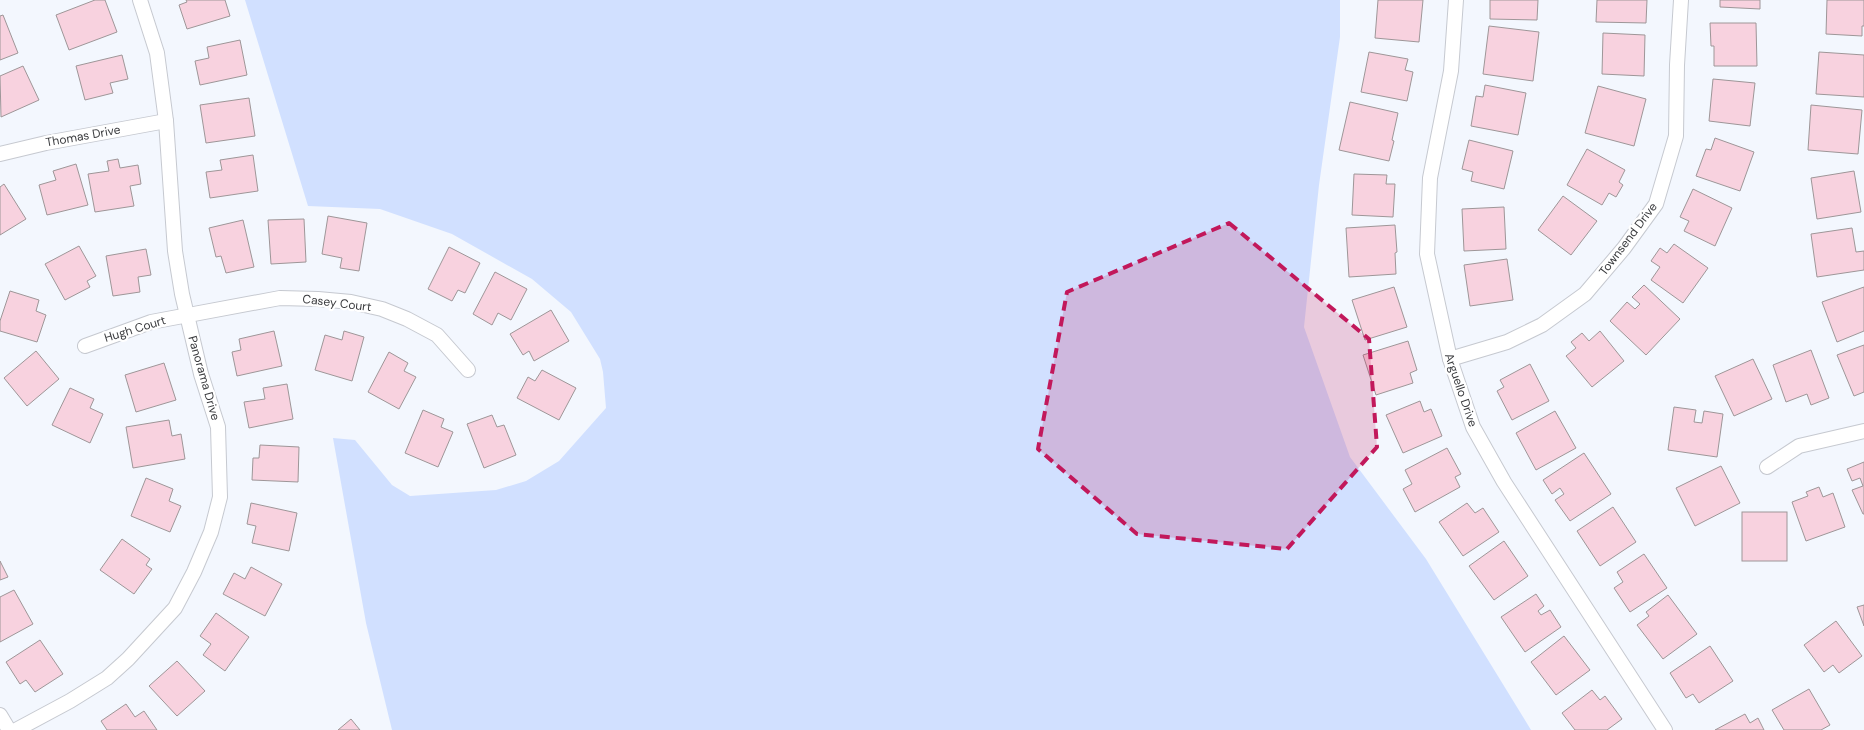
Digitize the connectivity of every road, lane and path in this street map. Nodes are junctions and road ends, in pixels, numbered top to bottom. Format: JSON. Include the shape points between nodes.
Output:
{"nodes":[{"id":1,"x":140,"y":0,"type":"edge"},
{"id":2,"x":1456,"y":0,"type":"edge"},
{"id":3,"x":1682,"y":0,"type":"edge"},
{"id":4,"x":166,"y":121,"type":"junction"},
{"id":5,"x":0,"y":154,"type":"edge"},
{"id":6,"x":187,"y":316,"type":"junction"},
{"id":7,"x":84,"y":346,"type":"dead end"},
{"id":8,"x":1450,"y":359,"type":"junction"},
{"id":9,"x":468,"y":370,"type":"dead end"},
{"id":10,"x":1864,"y":431,"type":"edge"},
{"id":11,"x":1767,"y":467,"type":"dead end"},
{"id":12,"x":0,"y":715,"type":"edge"},
{"id":13,"x":9,"y":730,"type":"edge"},
{"id":14,"x":16,"y":730,"type":"edge"},
{"id":15,"x":1665,"y":730,"type":"edge"}],
"edges":[{"from":1,"to":4,"type":"street","name":"Panorama Drive","via":[[157,53]]},
{"from":2,"to":8,"type":"street","name":"Arguello Drive","via":[[1451,71],[1430,178],[1426,254]]},
{"from":3,"to":8,"type":"street","name":"Townsend Drive","via":[[1676,136],[1656,204],[1585,294],[1542,325],[1507,342]]},
{"from":4,"to":5,"type":"street","name":"Thomas Drive","via":[[46,142]]},
{"from":4,"to":6,"type":"street","name":"Panorama Drive","via":[[175,251]]},
{"from":6,"to":7,"type":"street","name":"Hugh Court","via":[[151,322]]},
{"from":6,"to":9,"type":"street","name":"Casey Court","via":[[280,298],[351,302],[382,309],[437,335]]},
{"from":6,"to":14,"type":"street","name":"Panorama Drive","via":[[218,427],[220,496],[211,532],[174,608],[128,659],[107,678]]},
{"from":8,"to":15,"type":"street","name":"Arguello Drive","via":[[1473,427],[1504,482]]},
{"from":10,"to":11,"type":"street","via":[[1799,446]]},
{"from":12,"to":13,"type":"street"}]}
